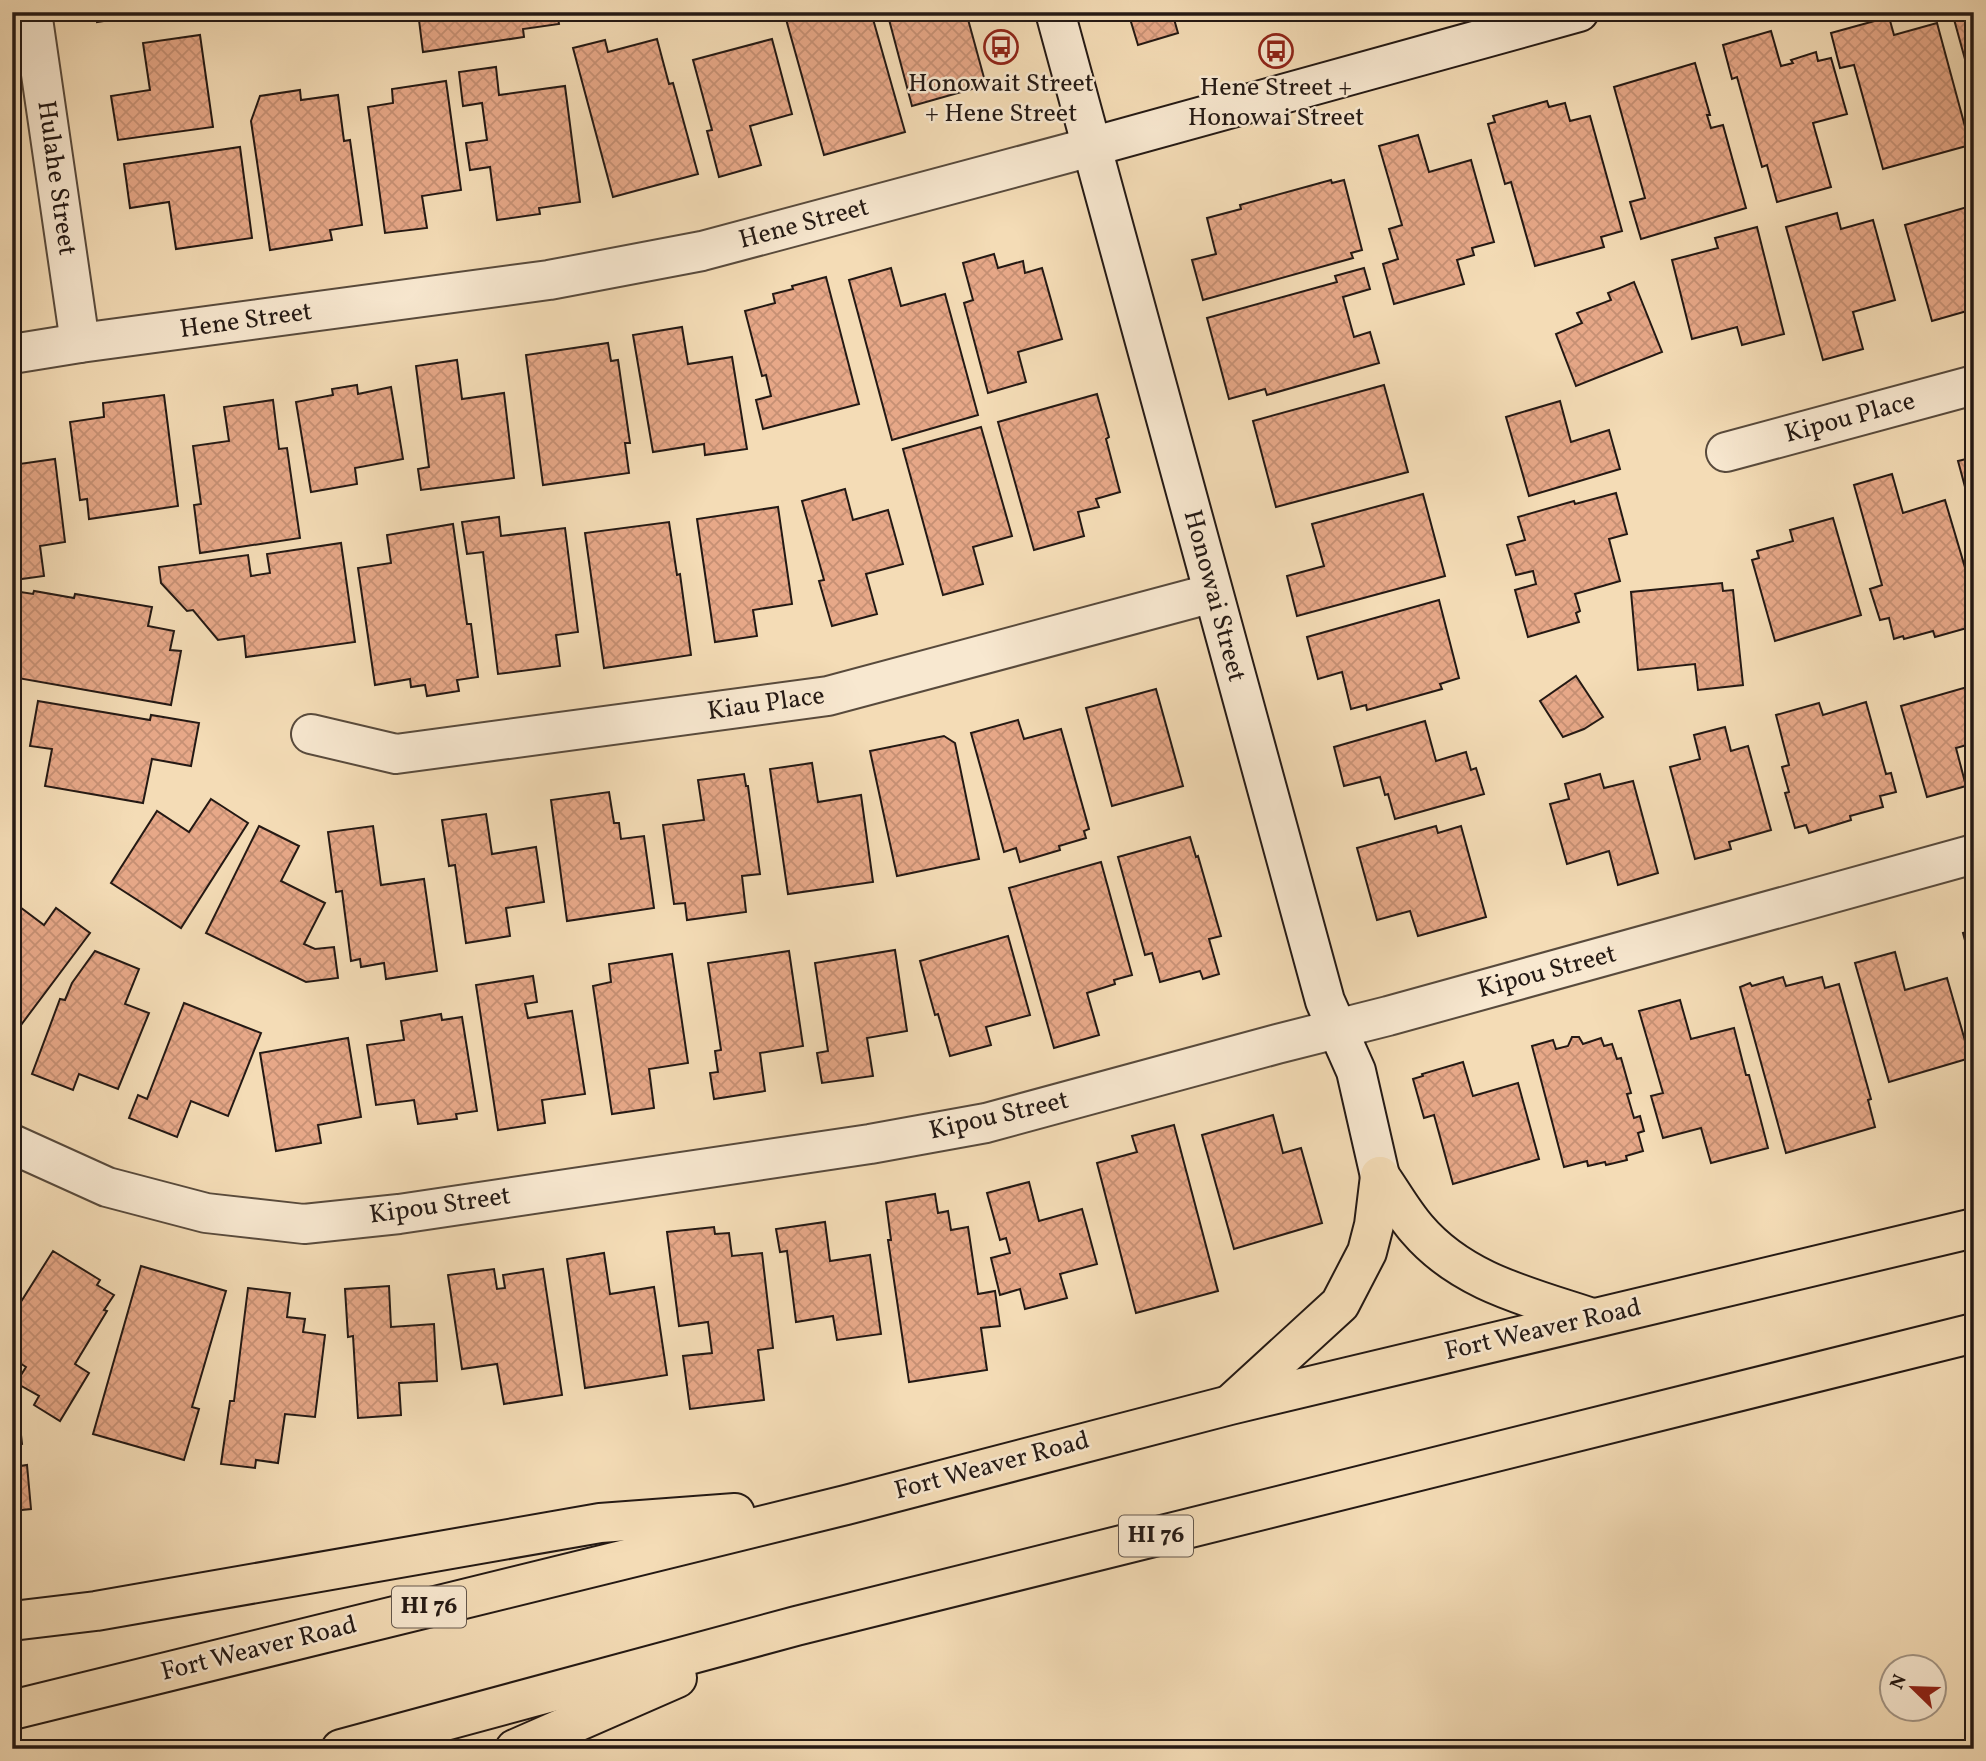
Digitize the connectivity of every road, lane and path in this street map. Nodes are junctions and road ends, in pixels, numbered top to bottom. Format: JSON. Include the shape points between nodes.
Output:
{"nodes":[{"id":1,"x":32,"y":12,"type":"edge"},
{"id":2,"x":1055,"y":12,"type":"edge"},
{"id":3,"x":1579,"y":12,"type":"edge"},
{"id":4,"x":1091,"y":147,"type":"junction"},
{"id":5,"x":80,"y":343,"type":"junction"},
{"id":6,"x":12,"y":354,"type":"edge"},
{"id":7,"x":1974,"y":385,"type":"edge"},
{"id":8,"x":1726,"y":452,"type":"dead end"},
{"id":9,"x":1213,"y":593,"type":"junction"},
{"id":10,"x":311,"y":734,"type":"dead end"},
{"id":11,"x":1974,"y":854,"type":"edge"},
{"id":12,"x":1337,"y":1028,"type":"junction"},
{"id":13,"x":12,"y":1144,"type":"edge"},
{"id":14,"x":1380,"y":1176,"type":"junction"},
{"id":15,"x":1974,"y":1228,"type":"edge"},
{"id":16,"x":1592,"y":1318,"type":"junction"},
{"id":17,"x":1974,"y":1333,"type":"edge"},
{"id":18,"x":1230,"y":1405,"type":"junction"},
{"id":19,"x":846,"y":1504,"type":"junction"},
{"id":20,"x":12,"y":1621,"type":"edge"},
{"id":21,"x":796,"y":1626,"type":"junction"},
{"id":22,"x":12,"y":1710,"type":"edge"},
{"id":23,"x":341,"y":1749,"type":"edge"},
{"id":24,"x":515,"y":1749,"type":"edge"}],
"edges":[{"from":1,"to":5,"type":"street","name":"Hulahe Street"},
{"from":2,"to":4,"type":"street","name":"Honowai Street"},
{"from":3,"to":4,"type":"street","name":"Hene Street"},
{"from":4,"to":5,"type":"street","name":"Hene Street","via":[[702,251],[549,280]]},
{"from":4,"to":9,"type":"street","name":"Honowai Street"},
{"from":5,"to":6,"type":"street","name":"Hene Street"},
{"from":7,"to":8,"type":"street","name":"Kipou Place"},
{"from":9,"to":10,"type":"street","name":"Kiau Place","via":[[828,696],[396,754]]},
{"from":9,"to":12,"type":"street","name":"Honowai Street","via":[[1325,1001]]},
{"from":11,"to":12,"type":"street","name":"Kipou Street"},
{"from":12,"to":13,"type":"street","name":"Kipou Street","via":[[973,1125],[399,1214],[304,1224],[206,1213],[107,1187]]},
{"from":12,"to":14,"type":"street","name":"Honowai Street","via":[[1356,1071]]},
{"from":14,"to":16,"type":"highway","via":[[1417,1229],[1451,1262],[1491,1284]]},
{"from":14,"to":18,"type":"highway","via":[[1367,1252],[1340,1304]]},
{"from":15,"to":16,"type":"highway","name":"Fort Weaver Road","number":"HI 76"},
{"from":16,"to":18,"type":"highway","name":"Fort Weaver Road","number":"HI 76"},
{"from":17,"to":21,"type":"highway","number":"HI 76"},
{"from":18,"to":19,"type":"highway","name":"Fort Weaver Road","number":"HI 76"},
{"from":19,"to":20,"type":"highway","via":[[600,1523],[96,1611]]},
{"from":19,"to":22,"type":"highway","name":"Fort Weaver Road","number":"HI 76"},
{"from":21,"to":23,"type":"highway","number":"HI 76"},
{"from":21,"to":24,"type":"highway"}]}
